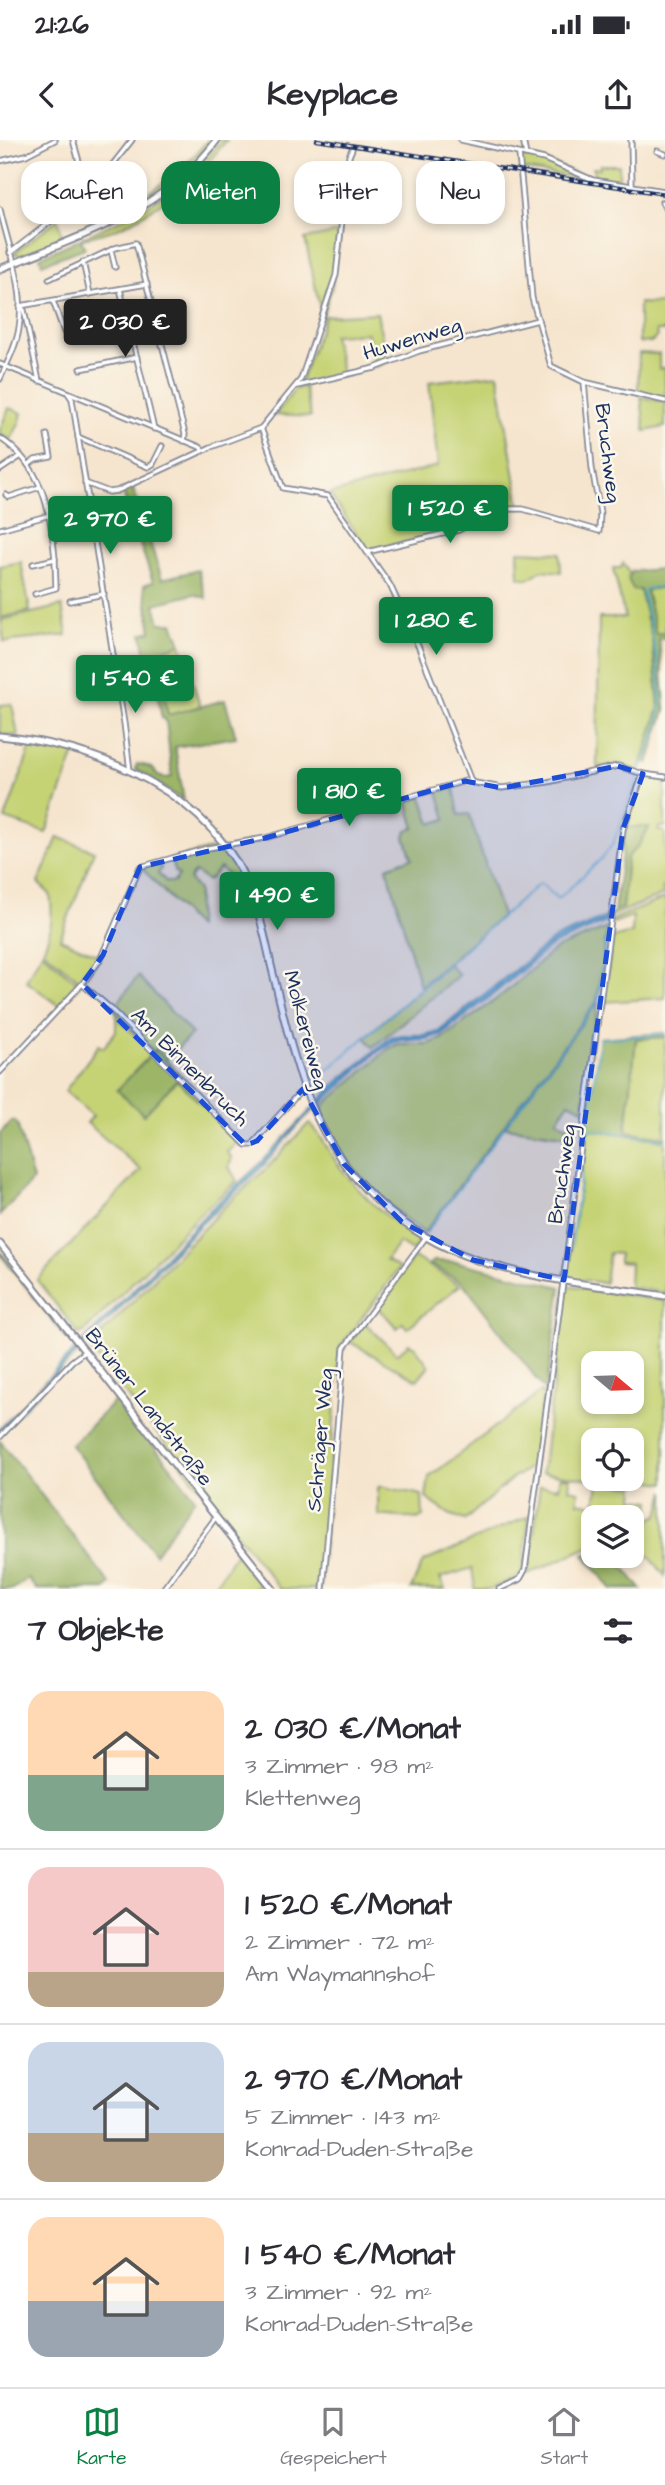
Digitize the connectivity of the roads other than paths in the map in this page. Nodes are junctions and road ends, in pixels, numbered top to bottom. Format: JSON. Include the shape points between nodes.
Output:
{"nodes":[{"id":1,"x":55,"y":140,"type":"edge"},
{"id":2,"x":73,"y":140,"type":"edge"},
{"id":3,"x":132,"y":140,"type":"edge"},
{"id":4,"x":217,"y":140,"type":"edge"},
{"id":5,"x":461,"y":140,"type":"edge"},
{"id":6,"x":523,"y":140,"type":"edge"},
{"id":7,"x":631,"y":140,"type":"edge"},
{"id":8,"x":352,"y":149,"type":"dead end"},
{"id":9,"x":657,"y":151,"type":"dead end"},
{"id":10,"x":665,"y":153,"type":"edge"},
{"id":11,"x":519,"y":154,"type":"junction"},
{"id":12,"x":526,"y":155,"type":"junction"},
{"id":13,"x":0,"y":161,"type":"edge"},
{"id":14,"x":79,"y":161,"type":"edge"},
{"id":15,"x":117,"y":161,"type":"edge"},
{"id":16,"x":632,"y":186,"type":"junction"},
{"id":17,"x":665,"y":191,"type":"edge"},
{"id":18,"x":662,"y":202,"type":"dead end"},
{"id":19,"x":665,"y":208,"type":"edge"},
{"id":20,"x":0,"y":209,"type":"edge"},
{"id":21,"x":48,"y":224,"type":"edge"},
{"id":22,"x":111,"y":250,"type":"junction"},
{"id":23,"x":10,"y":253,"type":"junction"},
{"id":24,"x":83,"y":262,"type":"junction"},
{"id":25,"x":13,"y":264,"type":"junction"},
{"id":26,"x":115,"y":267,"type":"dead end"},
{"id":27,"x":0,"y":269,"type":"edge"},
{"id":28,"x":49,"y":279,"type":"dead end"},
{"id":29,"x":146,"y":284,"type":"junction"},
{"id":30,"x":120,"y":289,"type":"junction"},
{"id":31,"x":90,"y":294,"type":"junction"},
{"id":32,"x":53,"y":301,"type":"junction"},
{"id":33,"x":20,"y":306,"type":"junction"},
{"id":34,"x":538,"y":320,"type":"junction"},
{"id":35,"x":20,"y":326,"type":"junction"},
{"id":36,"x":93,"y":328,"type":"dead end"},
{"id":37,"x":29,"y":332,"type":"junction"},
{"id":38,"x":137,"y":357,"type":"junction"},
{"id":39,"x":0,"y":363,"type":"edge"},
{"id":40,"x":6,"y":366,"type":"junction"},
{"id":41,"x":80,"y":369,"type":"dead end"},
{"id":42,"x":0,"y":379,"type":"edge"},
{"id":43,"x":39,"y":381,"type":"junction"},
{"id":44,"x":584,"y":382,"type":"junction"},
{"id":45,"x":295,"y":387,"type":"junction"},
{"id":46,"x":68,"y":393,"type":"junction"},
{"id":47,"x":665,"y":401,"type":"edge"},
{"id":48,"x":261,"y":428,"type":"junction"},
{"id":49,"x":154,"y":429,"type":"junction"},
{"id":50,"x":47,"y":435,"type":"dead end"},
{"id":51,"x":78,"y":437,"type":"junction"},
{"id":52,"x":0,"y":438,"type":"edge"},
{"id":53,"x":184,"y":441,"type":"junction"},
{"id":54,"x":162,"y":446,"type":"dead end"},
{"id":55,"x":203,"y":450,"type":"junction"},
{"id":56,"x":21,"y":456,"type":"junction"},
{"id":57,"x":28,"y":465,"type":"junction"},
{"id":58,"x":0,"y":470,"type":"edge"},
{"id":59,"x":85,"y":483,"type":"junction"},
{"id":60,"x":41,"y":486,"type":"junction"},
{"id":61,"x":6,"y":495,"type":"dead end"},
{"id":62,"x":89,"y":504,"type":"junction"},
{"id":63,"x":49,"y":515,"type":"junction"},
{"id":64,"x":0,"y":530,"type":"edge"},
{"id":65,"x":367,"y":552,"type":"junction"},
{"id":66,"x":55,"y":559,"type":"junction"},
{"id":67,"x":33,"y":564,"type":"dead end"},
{"id":68,"x":35,"y":594,"type":"dead end"},
{"id":69,"x":104,"y":594,"type":"junction"},
{"id":70,"x":70,"y":601,"type":"dead end"},
{"id":71,"x":0,"y":737,"type":"edge"},
{"id":72,"x":130,"y":771,"type":"junction"},
{"id":73,"x":640,"y":773,"type":"junction"},
{"id":74,"x":665,"y":777,"type":"edge"},
{"id":75,"x":471,"y":781,"type":"junction"},
{"id":76,"x":224,"y":845,"type":"junction"},
{"id":77,"x":82,"y":985,"type":"junction"},
{"id":78,"x":0,"y":1072,"type":"edge"},
{"id":79,"x":304,"y":1091,"type":"junction"},
{"id":80,"x":426,"y":1237,"type":"junction"},
{"id":81,"x":0,"y":1244,"type":"edge"},
{"id":82,"x":564,"y":1280,"type":"junction"},
{"id":83,"x":665,"y":1296,"type":"edge"},
{"id":84,"x":85,"y":1350,"type":"junction"},
{"id":85,"x":0,"y":1437,"type":"edge"},
{"id":86,"x":216,"y":1517,"type":"junction"},
{"id":87,"x":163,"y":1589,"type":"edge"},
{"id":88,"x":273,"y":1589,"type":"edge"},
{"id":89,"x":323,"y":1589,"type":"edge"},
{"id":90,"x":499,"y":1589,"type":"edge"}],
"edges":[{"from":1,"to":13,"type":"street","via":[[26,155]]},
{"from":2,"to":14,"type":"street"},
{"from":3,"to":15,"type":"street"},
{"from":4,"to":25,"type":"main road","via":[[180,180],[135,210]]},
{"from":5,"to":11,"type":"street"},
{"from":6,"to":12,"type":"street"},
{"from":7,"to":16,"type":"street"},
{"from":8,"to":45,"type":"street","via":[[333,288]]},
{"from":9,"to":10,"type":"street"},
{"from":11,"to":12,"type":"street"},
{"from":11,"to":34,"type":"street","name":"Bruchweg"},
{"from":12,"to":16,"type":"street","via":[[593,180]]},
{"from":16,"to":17,"type":"street"},
{"from":18,"to":19,"type":"street"},
{"from":20,"to":23,"type":"street"},
{"from":21,"to":23,"type":"street"},
{"from":22,"to":24,"type":"street"},
{"from":22,"to":26,"type":"street"},
{"from":22,"to":29,"type":"street","via":[[136,243]]},
{"from":23,"to":25,"type":"street"},
{"from":24,"to":28,"type":"street"},
{"from":24,"to":31,"type":"street"},
{"from":25,"to":27,"type":"main road"},
{"from":25,"to":33,"type":"street"},
{"from":29,"to":30,"type":"street"},
{"from":29,"to":53,"type":"street"},
{"from":30,"to":31,"type":"street"},
{"from":30,"to":38,"type":"street"},
{"from":31,"to":32,"type":"street"},
{"from":32,"to":33,"type":"street"},
{"from":32,"to":36,"type":"street","via":[[64,332]]},
{"from":33,"to":35,"type":"street"},
{"from":33,"to":37,"type":"street"},
{"from":34,"to":44,"type":"street","name":"Bruchweg","via":[[551,366]]},
{"from":34,"to":45,"type":"street","name":"Huwenweg"},
{"from":35,"to":37,"type":"street"},
{"from":35,"to":40,"type":"street"},
{"from":37,"to":43,"type":"street"},
{"from":38,"to":41,"type":"street"},
{"from":38,"to":49,"type":"street"},
{"from":39,"to":40,"type":"street"},
{"from":40,"to":42,"type":"street"},
{"from":40,"to":43,"type":"street"},
{"from":43,"to":46,"type":"street"},
{"from":44,"to":47,"type":"street"},
{"from":44,"to":65,"type":"street","name":"Bruchweg","via":[[599,528],[595,531],[523,509],[481,509],[472,512],[459,530]]},
{"from":45,"to":48,"type":"street"},
{"from":46,"to":49,"type":"street"},
{"from":46,"to":51,"type":"street"},
{"from":48,"to":55,"type":"street"},
{"from":48,"to":65,"type":"street","via":[[283,488],[328,496]]},
{"from":49,"to":53,"type":"street"},
{"from":50,"to":57,"type":"street","via":[[51,457]]},
{"from":51,"to":54,"type":"street","via":[[148,467]]},
{"from":51,"to":59,"type":"street"},
{"from":52,"to":56,"type":"street"},
{"from":53,"to":55,"type":"street"},
{"from":55,"to":59,"type":"street","via":[[113,492]]},
{"from":56,"to":57,"type":"street"},
{"from":56,"to":58,"type":"street"},
{"from":57,"to":60,"type":"street"},
{"from":59,"to":62,"type":"street"},
{"from":60,"to":61,"type":"street"},
{"from":60,"to":63,"type":"street"},
{"from":62,"to":63,"type":"street"},
{"from":62,"to":69,"type":"street"},
{"from":63,"to":64,"type":"street"},
{"from":63,"to":66,"type":"street"},
{"from":65,"to":75,"type":"street","via":[[390,585],[419,648]]},
{"from":66,"to":67,"type":"street"},
{"from":66,"to":68,"type":"street","via":[[56,588]]},
{"from":69,"to":70,"type":"street"},
{"from":69,"to":72,"type":"street"},
{"from":71,"to":72,"type":"main road","name":"Molkereiweg","via":[[66,747]]},
{"from":72,"to":76,"type":"main road","name":"Molkereiweg","via":[[178,800]]},
{"from":73,"to":74,"type":"street"},
{"from":73,"to":75,"type":"street","via":[[611,767],[502,788]]},
{"from":73,"to":82,"type":"street","name":"Bruchweg","via":[[623,829]]},
{"from":75,"to":76,"type":"street","via":[[265,838]]},
{"from":76,"to":77,"type":"street","via":[[140,867],[103,955]]},
{"from":76,"to":79,"type":"main road","name":"Molkereiweg","via":[[257,909]]},
{"from":77,"to":78,"type":"street"},
{"from":77,"to":79,"type":"street","name":"Am Binnenbruch","via":[[246,1145],[252,1145]]},
{"from":79,"to":80,"type":"main road","name":"Molkereiweg","via":[[333,1149],[357,1179],[385,1208]]},
{"from":80,"to":82,"type":"main road","name":"Molkereiweg","via":[[491,1266]]},
{"from":80,"to":89,"type":"street","name":"Schräger Weg","via":[[344,1348]]},
{"from":81,"to":84,"type":"main road","name":"Brüner Landstraße"},
{"from":82,"to":83,"type":"main road","name":"Molkereiweg"},
{"from":82,"to":90,"type":"street","name":"Bruchweg","via":[[525,1570],[520,1579]]},
{"from":84,"to":85,"type":"street"},
{"from":84,"to":86,"type":"main road","name":"Brüner Landstraße"},
{"from":86,"to":87,"type":"street"},
{"from":86,"to":88,"type":"main road","name":"Brüner Landstraße"}]}
